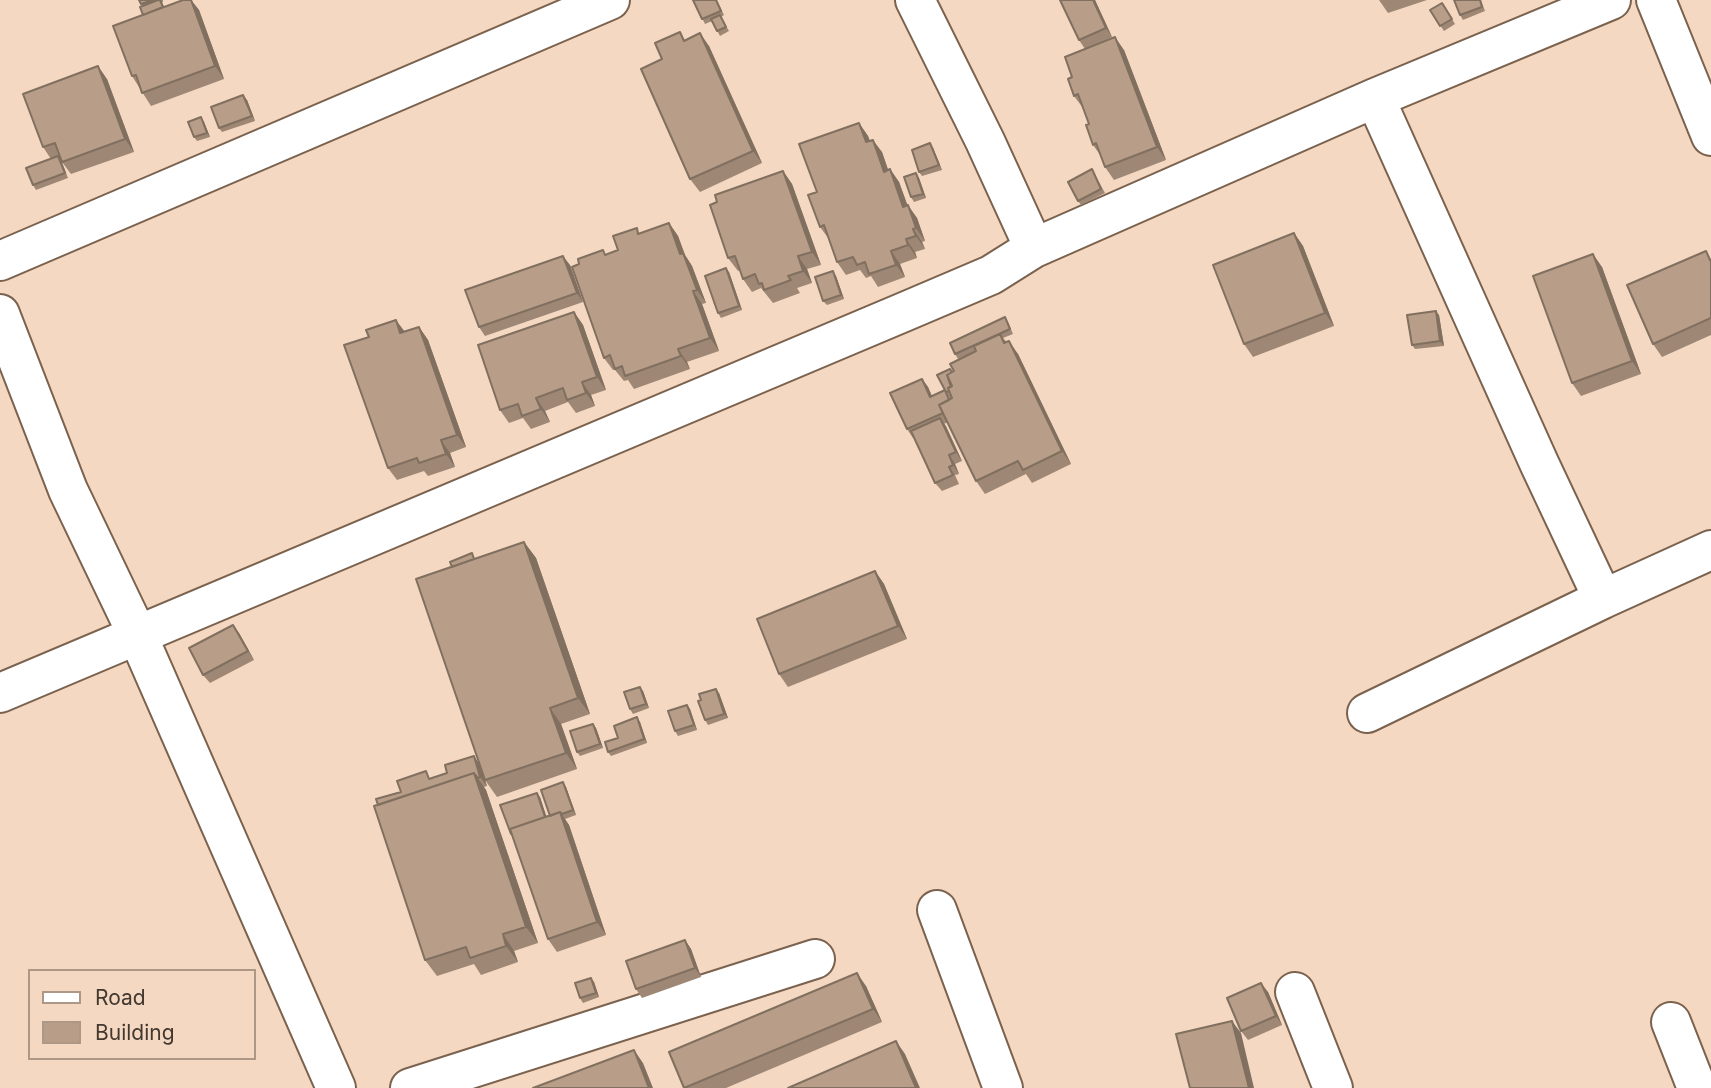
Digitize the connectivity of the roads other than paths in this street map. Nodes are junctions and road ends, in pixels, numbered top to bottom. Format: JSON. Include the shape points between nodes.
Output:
{"nodes":[{"id":1,"x":610,"y":0,"type":"edge"},
{"id":2,"x":915,"y":0,"type":"edge"},
{"id":3,"x":1611,"y":0,"type":"edge"},
{"id":4,"x":1656,"y":0,"type":"edge"},
{"id":5,"x":1375,"y":98,"type":"junction"},
{"id":6,"x":1711,"y":136,"type":"edge"},
{"id":7,"x":1034,"y":248,"type":"junction"},
{"id":8,"x":0,"y":261,"type":"edge"},
{"id":9,"x":0,"y":314,"type":"edge"},
{"id":10,"x":1711,"y":550,"type":"edge"},
{"id":11,"x":1603,"y":599,"type":"junction"},
{"id":12,"x":137,"y":635,"type":"junction"},
{"id":13,"x":0,"y":693,"type":"edge"},
{"id":14,"x":1367,"y":713,"type":"dead end"},
{"id":15,"x":937,"y":910,"type":"dead end"},
{"id":16,"x":815,"y":959,"type":"dead end"},
{"id":17,"x":1295,"y":992,"type":"dead end"},
{"id":18,"x":1671,"y":1022,"type":"dead end"},
{"id":19,"x":336,"y":1088,"type":"edge"},
{"id":20,"x":410,"y":1088,"type":"edge"},
{"id":21,"x":1003,"y":1088,"type":"edge"},
{"id":22,"x":1334,"y":1088,"type":"edge"},
{"id":23,"x":1697,"y":1088,"type":"edge"}],
"edges":[{"from":1,"to":8,"type":"street"},
{"from":2,"to":7,"type":"street"},
{"from":3,"to":5,"type":"street"},
{"from":4,"to":6,"type":"street"},
{"from":5,"to":7,"type":"street"},
{"from":5,"to":11,"type":"street"},
{"from":7,"to":12,"type":"street","via":[[991,275],[917,307]]},
{"from":9,"to":12,"type":"street","via":[[68,490]]},
{"from":10,"to":11,"type":"street"},
{"from":11,"to":14,"type":"street"},
{"from":12,"to":13,"type":"street"},
{"from":12,"to":19,"type":"street"},
{"from":15,"to":21,"type":"street"},
{"from":16,"to":20,"type":"street"},
{"from":17,"to":22,"type":"street"},
{"from":18,"to":23,"type":"street"}]}
